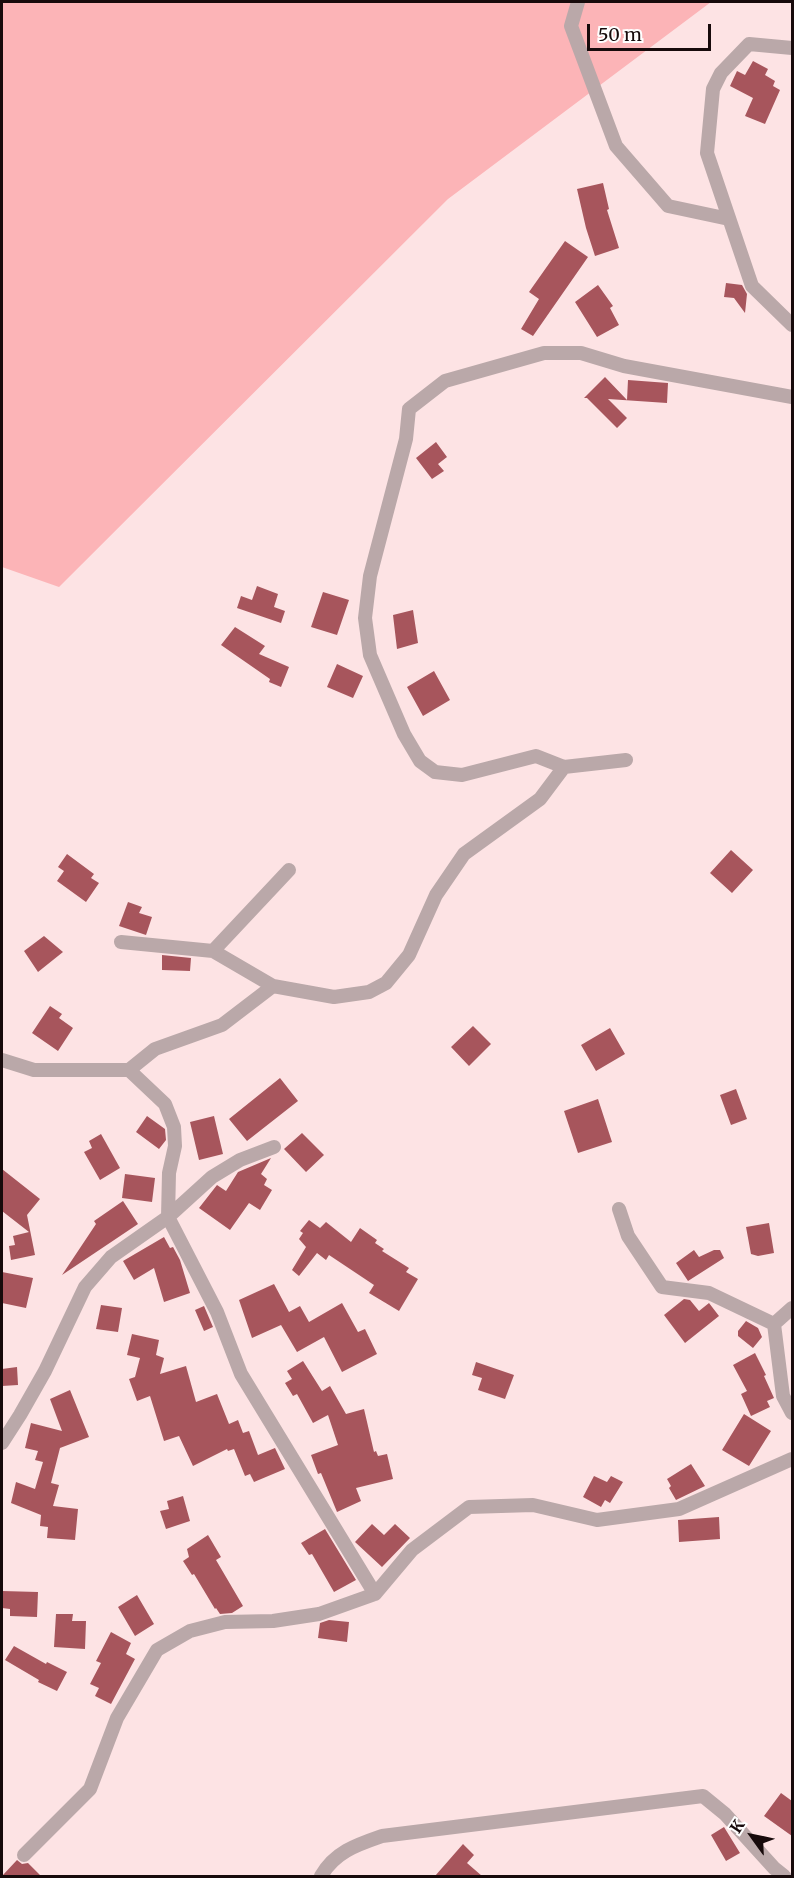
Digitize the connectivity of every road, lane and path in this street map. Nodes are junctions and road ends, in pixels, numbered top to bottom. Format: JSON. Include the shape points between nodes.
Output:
{"nodes":[{"id":1,"x":578,"y":2,"type":"edge"},
{"id":2,"x":792,"y":48,"type":"edge"},
{"id":3,"x":729,"y":219,"type":"junction"},
{"id":4,"x":792,"y":324,"type":"edge"},
{"id":5,"x":792,"y":397,"type":"edge"},
{"id":6,"x":626,"y":760,"type":"dead end"},
{"id":7,"x":564,"y":767,"type":"junction"},
{"id":8,"x":289,"y":870,"type":"dead end"},
{"id":9,"x":121,"y":942,"type":"dead end"},
{"id":10,"x":213,"y":951,"type":"junction"},
{"id":11,"x":273,"y":986,"type":"junction"},
{"id":12,"x":2,"y":1060,"type":"edge"},
{"id":13,"x":129,"y":1070,"type":"junction"},
{"id":14,"x":274,"y":1147,"type":"dead end"},
{"id":15,"x":619,"y":1209,"type":"dead end"},
{"id":16,"x":168,"y":1217,"type":"junction"},
{"id":17,"x":792,"y":1308,"type":"edge"},
{"id":18,"x":774,"y":1324,"type":"junction"},
{"id":19,"x":792,"y":1413,"type":"edge"},
{"id":20,"x":2,"y":1443,"type":"edge"},
{"id":21,"x":792,"y":1459,"type":"edge"},
{"id":22,"x":375,"y":1594,"type":"junction"},
{"id":23,"x":24,"y":1855,"type":"dead end"},
{"id":24,"x":321,"y":1876,"type":"edge"},
{"id":25,"x":784,"y":1876,"type":"edge"}],
"edges":[{"from":1,"to":3,"type":"street","via":[[571,26],[616,147],[668,206]]},
{"from":2,"to":3,"type":"street","via":[[749,44],[721,73],[713,89],[707,153]]},
{"from":3,"to":4,"type":"street","via":[[752,286]]},
{"from":5,"to":7,"type":"street","via":[[624,366],[581,352],[544,353],[445,381],[409,409],[406,439],[370,576],[365,618],[370,655],[399,724],[420,761],[435,772],[462,776],[536,756]]},
{"from":6,"to":7,"type":"street"},
{"from":7,"to":11,"type":"street","via":[[540,799],[464,854],[436,895],[409,955],[386,983],[369,992],[334,997]]},
{"from":8,"to":10,"type":"street"},
{"from":9,"to":10,"type":"street"},
{"from":10,"to":11,"type":"street"},
{"from":11,"to":13,"type":"street","via":[[222,1025],[155,1049]]},
{"from":12,"to":13,"type":"street","via":[[34,1070]]},
{"from":13,"to":16,"type":"street","via":[[165,1104],[174,1127]]},
{"from":14,"to":16,"type":"street","via":[[240,1160],[212,1177]]},
{"from":15,"to":18,"type":"street","via":[[628,1236],[662,1287],[709,1293]]},
{"from":16,"to":20,"type":"street","via":[[111,1257],[86,1287],[45,1371]]},
{"from":16,"to":22,"type":"street","via":[[217,1312],[241,1374]]},
{"from":17,"to":18,"type":"street"},
{"from":18,"to":19,"type":"street","via":[[783,1396]]},
{"from":21,"to":22,"type":"street","via":[[679,1509],[597,1520],[533,1505],[469,1507],[412,1550]]},
{"from":22,"to":23,"type":"street","via":[[319,1614],[273,1621],[225,1622],[190,1631],[157,1650],[117,1718],[90,1789]]},
{"from":24,"to":25,"type":"street","via":[[329,1863],[357,1845],[382,1836],[703,1796]]}]}
